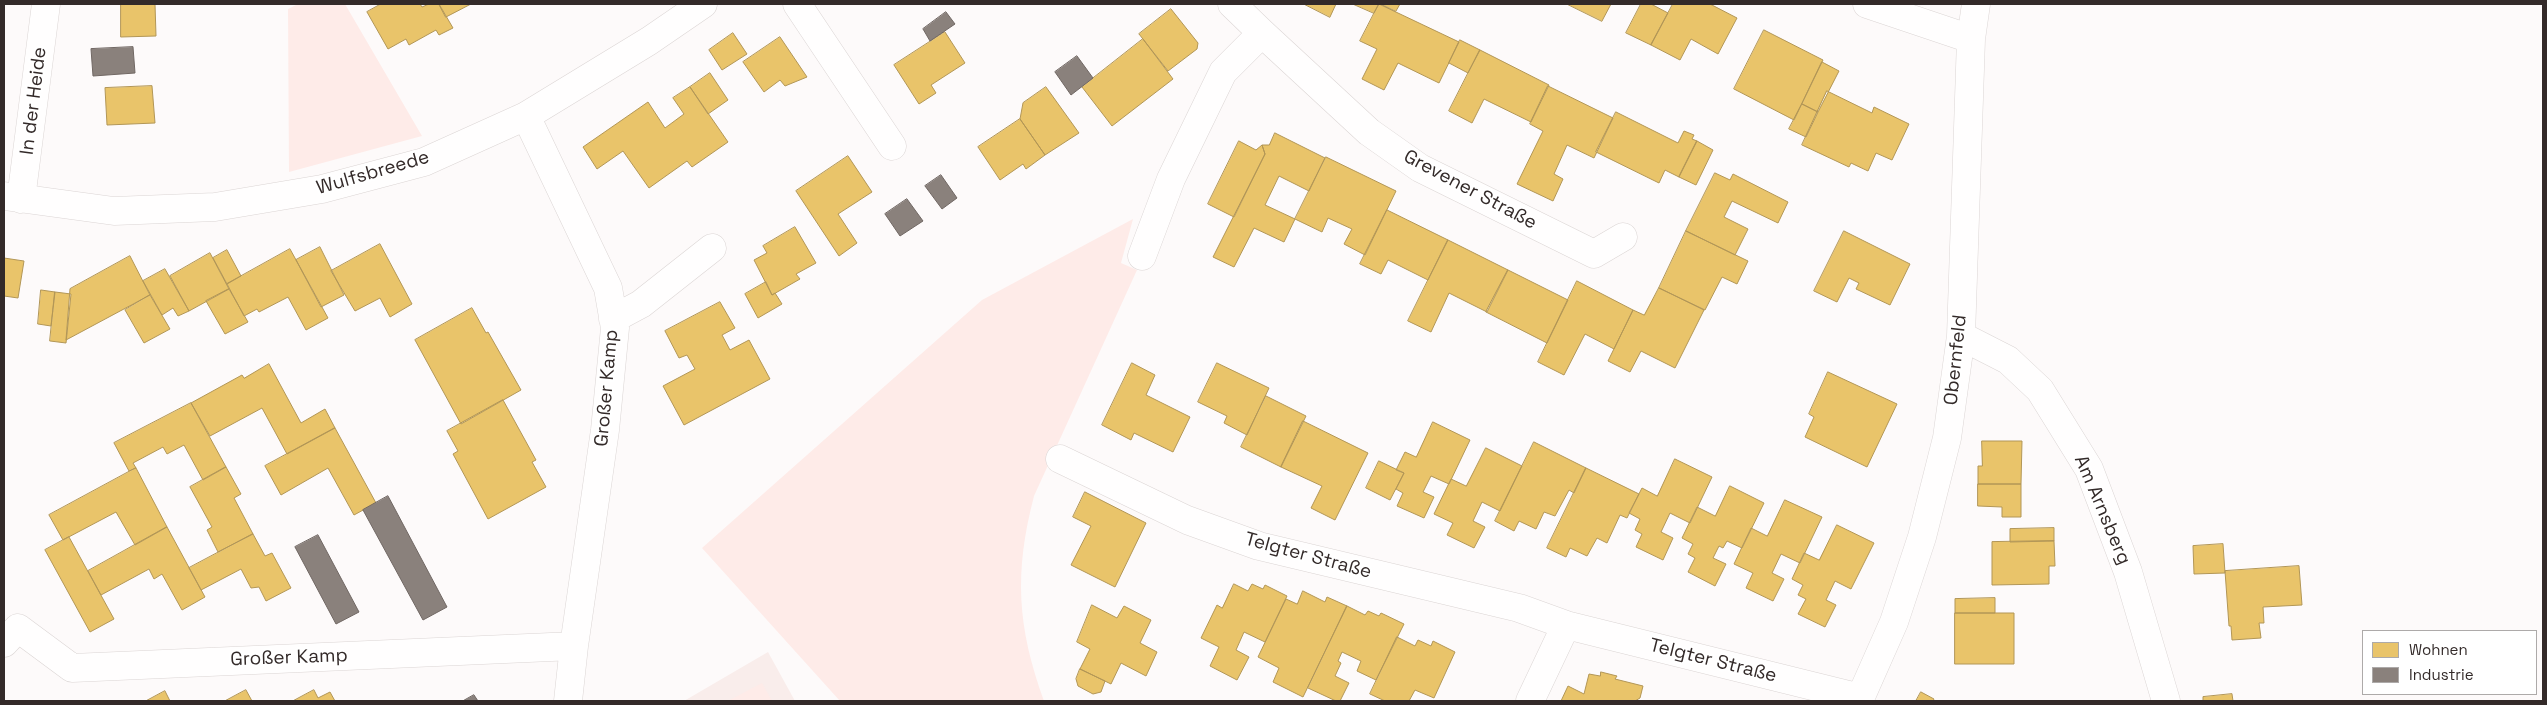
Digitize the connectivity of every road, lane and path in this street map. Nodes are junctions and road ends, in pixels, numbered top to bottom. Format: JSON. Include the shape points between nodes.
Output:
{"nodes":[{"id":1,"x":46,"y":4,"type":"edge"},
{"id":2,"x":703,"y":4,"type":"edge"},
{"id":3,"x":797,"y":4,"type":"edge"},
{"id":4,"x":1232,"y":4,"type":"edge"},
{"id":5,"x":1867,"y":4,"type":"edge"},
{"id":6,"x":1976,"y":4,"type":"edge"},
{"id":7,"x":1262,"y":33,"type":"junction"},
{"id":8,"x":1970,"y":38,"type":"junction"},
{"id":9,"x":526,"y":116,"type":"junction"},
{"id":10,"x":892,"y":146,"type":"dead end"},
{"id":11,"x":12,"y":198,"type":"edge"},
{"id":12,"x":1623,"y":237,"type":"dead end"},
{"id":13,"x":712,"y":248,"type":"dead end"},
{"id":14,"x":1142,"y":256,"type":"dead end"},
{"id":15,"x":613,"y":319,"type":"junction"},
{"id":16,"x":1961,"y":336,"type":"junction"},
{"id":17,"x":1060,"y":460,"type":"dead end"},
{"id":18,"x":1566,"y":625,"type":"junction"},
{"id":19,"x":11,"y":636,"type":"edge"},
{"id":20,"x":574,"y":646,"type":"junction"},
{"id":21,"x":1860,"y":699,"type":"edge"},
{"id":22,"x":568,"y":701,"type":"edge"},
{"id":23,"x":1530,"y":701,"type":"edge"},
{"id":24,"x":2166,"y":701,"type":"edge"}],
"edges":[{"from":1,"to":11,"type":"street","name":"In der Heide"},
{"from":2,"to":9,"type":"street","name":"Wulfsbreede"},
{"from":3,"to":10,"type":"street"},
{"from":4,"to":7,"type":"street","name":"Grevener Straße"},
{"from":5,"to":8,"type":"street"},
{"from":6,"to":8,"type":"street","name":"Obernfeld"},
{"from":7,"to":12,"type":"street","name":"Grevener Straße","via":[[1369,132],[1420,168],[1594,254]]},
{"from":7,"to":14,"type":"street","via":[[1223,72],[1171,179]]},
{"from":8,"to":16,"type":"street","name":"Obernfeld"},
{"from":9,"to":11,"type":"street","name":"Wulfsbreede","via":[[424,162],[322,189],[216,207],[114,211]]},
{"from":9,"to":15,"type":"street","name":"Großer Kamp","via":[[608,288]]},
{"from":13,"to":15,"type":"street","via":[[641,304]]},
{"from":15,"to":20,"type":"street","name":"Großer Kamp","via":[[615,328],[605,430]]},
{"from":16,"to":21,"type":"street","name":"Obernfeld","via":[[1947,438],[1922,537],[1894,622]]},
{"from":16,"to":24,"type":"street","name":"Am Arnsberg","via":[[2008,360],[2040,390],[2089,469],[2128,572]]},
{"from":17,"to":18,"type":"street","name":"Telgter Straße","via":[[1187,520],[1258,546],[1519,608]]},
{"from":18,"to":21,"type":"street","name":"Telgter Straße"},
{"from":18,"to":23,"type":"street"},
{"from":19,"to":20,"type":"street","name":"Großer Kamp","via":[[72,668]]},
{"from":20,"to":22,"type":"street","name":"Großer Kamp"}]}
